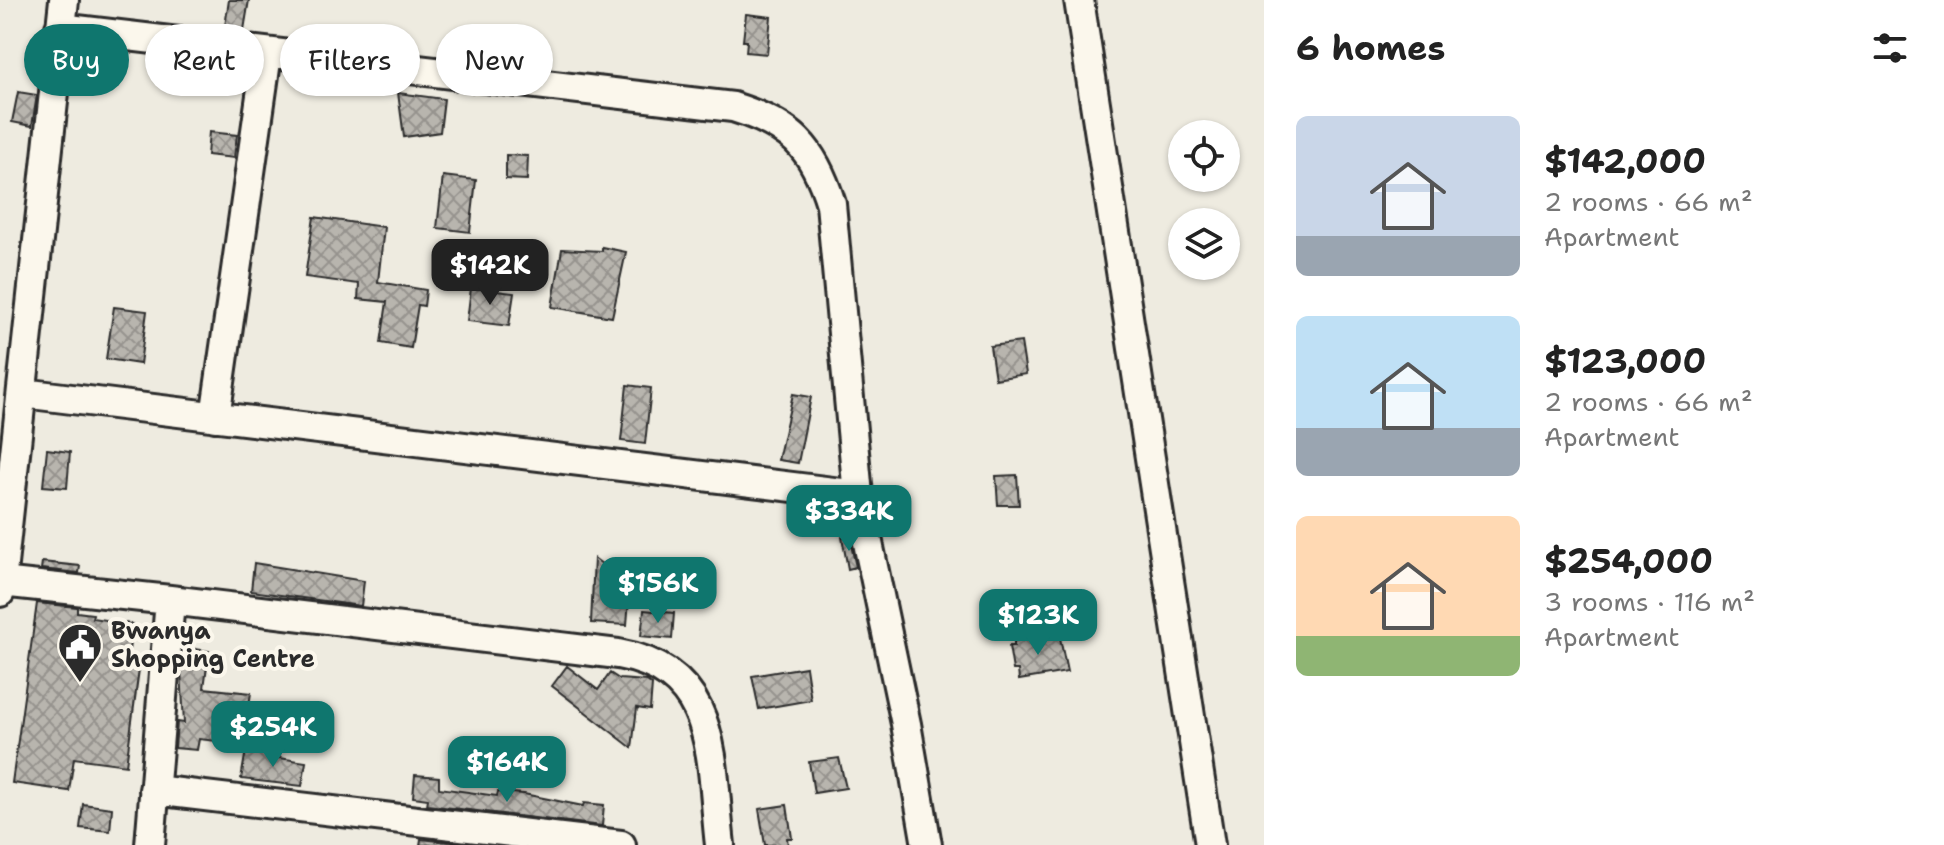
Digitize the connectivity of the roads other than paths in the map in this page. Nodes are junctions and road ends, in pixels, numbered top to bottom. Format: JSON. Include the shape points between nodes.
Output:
{"nodes":[{"id":1,"x":64,"y":0,"type":"edge"},
{"id":2,"x":1079,"y":0,"type":"edge"},
{"id":3,"x":61,"y":24,"type":"edge"},
{"id":4,"x":129,"y":37,"type":"edge"},
{"id":5,"x":267,"y":54,"type":"junction"},
{"id":6,"x":53,"y":96,"type":"edge"},
{"id":7,"x":23,"y":393,"type":"junction"},
{"id":8,"x":215,"y":417,"type":"junction"},
{"id":9,"x":858,"y":495,"type":"junction"},
{"id":10,"x":1,"y":587,"type":"edge"},
{"id":11,"x":170,"y":600,"type":"junction"},
{"id":12,"x":154,"y":790,"type":"junction"},
{"id":13,"x":150,"y":845,"type":"edge"},
{"id":14,"x":621,"y":845,"type":"edge"},
{"id":15,"x":720,"y":845,"type":"edge"},
{"id":16,"x":927,"y":845,"type":"edge"},
{"id":17,"x":1210,"y":845,"type":"edge"}],
"edges":[{"from":1,"to":3,"type":"street"},
{"from":2,"to":17,"type":"street"},
{"from":4,"to":5,"type":"street"},
{"from":5,"to":8,"type":"street"},
{"from":5,"to":9,"type":"street","via":[[733,107],[785,130],[814,161],[831,204]]},
{"from":6,"to":7,"type":"street"},
{"from":7,"to":8,"type":"street"},
{"from":7,"to":10,"type":"street"},
{"from":8,"to":9,"type":"street"},
{"from":9,"to":16,"type":"street"},
{"from":10,"to":11,"type":"street"},
{"from":11,"to":12,"type":"street"},
{"from":11,"to":15,"type":"street","via":[[618,654],[653,663],[681,683],[703,716]]},
{"from":12,"to":13,"type":"street"},
{"from":12,"to":14,"type":"street"}]}
